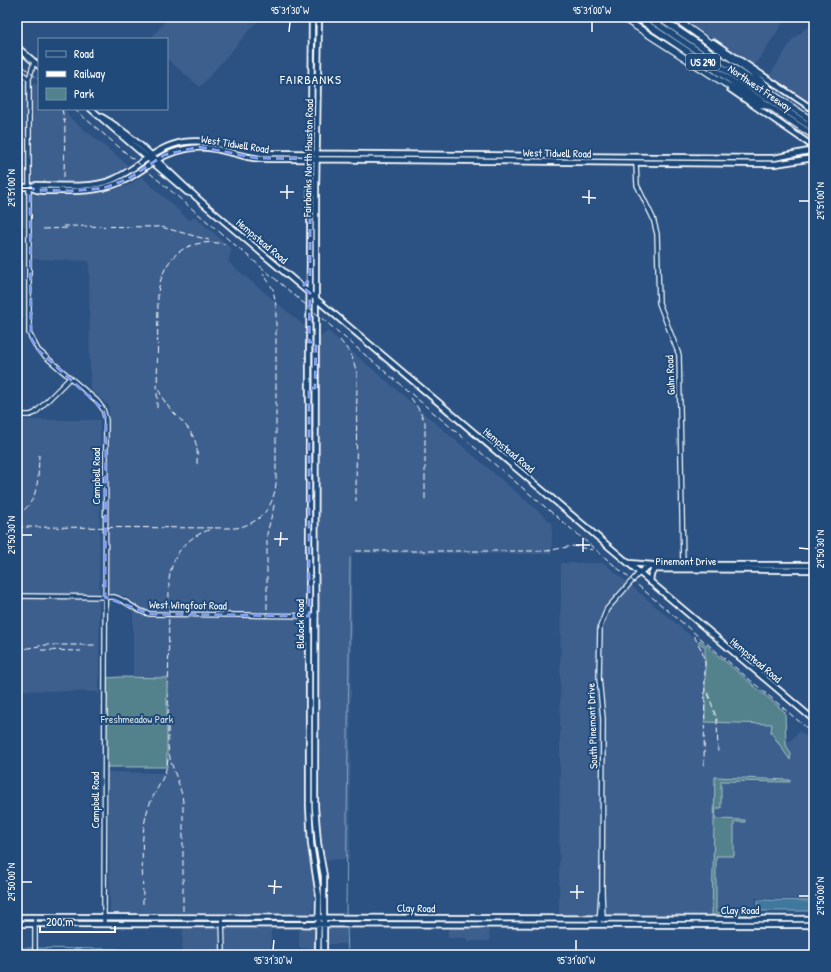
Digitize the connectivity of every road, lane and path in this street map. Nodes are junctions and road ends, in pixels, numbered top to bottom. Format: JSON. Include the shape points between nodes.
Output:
{"nodes":[{"id":1,"x":312,"y":17,"type":"edge"},
{"id":2,"x":319,"y":17,"type":"edge"},
{"id":3,"x":622,"y":17,"type":"edge"},
{"id":4,"x":636,"y":17,"type":"edge"},
{"id":5,"x":647,"y":17,"type":"edge"},
{"id":6,"x":658,"y":17,"type":"edge"},
{"id":7,"x":674,"y":17,"type":"edge"},
{"id":8,"x":629,"y":22,"type":"junction"},
{"id":9,"x":312,"y":34,"type":"junction"},
{"id":10,"x":319,"y":34,"type":"junction"},
{"id":11,"x":17,"y":47,"type":"edge"},
{"id":12,"x":34,"y":62,"type":"junction"},
{"id":13,"x":38,"y":65,"type":"edge"},
{"id":14,"x":17,"y":70,"type":"edge"},
{"id":15,"x":29,"y":79,"type":"junction"},
{"id":16,"x":773,"y":94,"type":"junction"},
{"id":17,"x":771,"y":107,"type":"junction"},
{"id":18,"x":92,"y":110,"type":"edge"},
{"id":19,"x":814,"y":110,"type":"edge"},
{"id":20,"x":814,"y":122,"type":"edge"},
{"id":21,"x":811,"y":131,"type":"edge"},
{"id":22,"x":814,"y":136,"type":"edge"},
{"id":23,"x":804,"y":141,"type":"junction"},
{"id":24,"x":814,"y":142,"type":"edge"},
{"id":25,"x":231,"y":146,"type":"junction"},
{"id":26,"x":814,"y":149,"type":"edge"},
{"id":27,"x":230,"y":152,"type":"junction"},
{"id":28,"x":310,"y":153,"type":"junction"},
{"id":29,"x":316,"y":153,"type":"junction"},
{"id":30,"x":359,"y":153,"type":"junction"},
{"id":31,"x":802,"y":153,"type":"junction"},
{"id":32,"x":399,"y":154,"type":"junction"},
{"id":33,"x":438,"y":154,"type":"junction"},
{"id":34,"x":478,"y":155,"type":"junction"},
{"id":35,"x":149,"y":156,"type":"junction"},
{"id":36,"x":548,"y":156,"type":"junction"},
{"id":37,"x":682,"y":158,"type":"junction"},
{"id":38,"x":730,"y":158,"type":"junction"},
{"id":39,"x":814,"y":158,"type":"edge"},
{"id":40,"x":310,"y":159,"type":"junction"},
{"id":41,"x":316,"y":159,"type":"junction"},
{"id":42,"x":359,"y":160,"type":"junction"},
{"id":43,"x":400,"y":160,"type":"junction"},
{"id":44,"x":438,"y":160,"type":"junction"},
{"id":45,"x":154,"y":161,"type":"junction"},
{"id":46,"x":477,"y":161,"type":"junction"},
{"id":47,"x":548,"y":162,"type":"junction"},
{"id":48,"x":636,"y":163,"type":"junction"},
{"id":49,"x":682,"y":164,"type":"junction"},
{"id":50,"x":729,"y":164,"type":"junction"},
{"id":51,"x":310,"y":179,"type":"junction"},
{"id":52,"x":70,"y":185,"type":"junction"},
{"id":53,"x":17,"y":187,"type":"edge"},
{"id":54,"x":30,"y":187,"type":"junction"},
{"id":55,"x":316,"y":187,"type":"junction"},
{"id":56,"x":70,"y":191,"type":"junction"},
{"id":57,"x":310,"y":279,"type":"junction"},
{"id":58,"x":298,"y":283,"type":"junction"},
{"id":59,"x":310,"y":293,"type":"junction"},
{"id":60,"x":316,"y":298,"type":"junction"},
{"id":61,"x":328,"y":309,"type":"junction"},
{"id":62,"x":316,"y":312,"type":"junction"},
{"id":63,"x":309,"y":342,"type":"junction"},
{"id":64,"x":316,"y":342,"type":"junction"},
{"id":65,"x":70,"y":378,"type":"junction"},
{"id":66,"x":309,"y":388,"type":"junction"},
{"id":67,"x":315,"y":388,"type":"junction"},
{"id":68,"x":17,"y":415,"type":"edge"},
{"id":69,"x":310,"y":434,"type":"junction"},
{"id":70,"x":317,"y":434,"type":"junction"},
{"id":71,"x":309,"y":561,"type":"junction"},
{"id":72,"x":316,"y":561,"type":"junction"},
{"id":73,"x":629,"y":563,"type":"junction"},
{"id":74,"x":814,"y":565,"type":"edge"},
{"id":75,"x":655,"y":567,"type":"junction"},
{"id":76,"x":683,"y":567,"type":"junction"},
{"id":77,"x":814,"y":570,"type":"edge"},
{"id":78,"x":640,"y":573,"type":"junction"},
{"id":79,"x":650,"y":582,"type":"junction"},
{"id":80,"x":17,"y":596,"type":"edge"},
{"id":81,"x":105,"y":597,"type":"junction"},
{"id":82,"x":310,"y":616,"type":"junction"},
{"id":83,"x":316,"y":616,"type":"junction"},
{"id":84,"x":309,"y":653,"type":"junction"},
{"id":85,"x":316,"y":653,"type":"junction"},
{"id":86,"x":309,"y":692,"type":"junction"},
{"id":87,"x":316,"y":692,"type":"junction"},
{"id":88,"x":814,"y":720,"type":"edge"},
{"id":89,"x":309,"y":731,"type":"junction"},
{"id":90,"x":315,"y":731,"type":"junction"},
{"id":91,"x":309,"y":771,"type":"junction"},
{"id":92,"x":315,"y":771,"type":"junction"},
{"id":93,"x":309,"y":806,"type":"junction"},
{"id":94,"x":315,"y":807,"type":"junction"},
{"id":95,"x":318,"y":843,"type":"junction"},
{"id":96,"x":311,"y":844,"type":"junction"},
{"id":97,"x":315,"y":863,"type":"junction"},
{"id":98,"x":324,"y":876,"type":"junction"},
{"id":99,"x":318,"y":882,"type":"junction"},
{"id":100,"x":324,"y":891,"type":"junction"},
{"id":101,"x":17,"y":917,"type":"edge"},
{"id":102,"x":35,"y":917,"type":"junction"},
{"id":103,"x":104,"y":917,"type":"junction"},
{"id":104,"x":138,"y":917,"type":"junction"},
{"id":105,"x":222,"y":917,"type":"junction"},
{"id":106,"x":261,"y":917,"type":"junction"},
{"id":107,"x":288,"y":917,"type":"junction"},
{"id":108,"x":322,"y":917,"type":"junction"},
{"id":109,"x":357,"y":917,"type":"junction"},
{"id":110,"x":601,"y":918,"type":"junction"},
{"id":111,"x":750,"y":919,"type":"junction"},
{"id":112,"x":804,"y":919,"type":"junction"},
{"id":113,"x":814,"y":919,"type":"edge"},
{"id":114,"x":104,"y":923,"type":"junction"},
{"id":115,"x":136,"y":923,"type":"junction"},
{"id":116,"x":223,"y":923,"type":"junction"},
{"id":117,"x":261,"y":923,"type":"junction"},
{"id":118,"x":288,"y":923,"type":"junction"},
{"id":119,"x":17,"y":924,"type":"edge"},
{"id":120,"x":35,"y":924,"type":"junction"},
{"id":121,"x":319,"y":924,"type":"junction"},
{"id":122,"x":324,"y":924,"type":"junction"},
{"id":123,"x":357,"y":924,"type":"junction"},
{"id":124,"x":601,"y":925,"type":"junction"},
{"id":125,"x":750,"y":925,"type":"junction"},
{"id":126,"x":804,"y":925,"type":"junction"},
{"id":127,"x":814,"y":925,"type":"edge"},
{"id":128,"x":35,"y":954,"type":"edge"},
{"id":129,"x":223,"y":955,"type":"edge"},
{"id":130,"x":318,"y":955,"type":"edge"},
{"id":131,"x":324,"y":955,"type":"edge"}],
"edges":[{"from":1,"to":9,"type":"main road","name":"Fairbanks North Houston Road"},
{"from":2,"to":10,"type":"main road","name":"Fairbanks North Houston Road"},
{"from":3,"to":8,"type":"main road"},
{"from":4,"to":17,"type":"highway","name":"Northwest Freeway","number":"US 290"},
{"from":5,"to":21,"type":"highway"},
{"from":6,"to":16,"type":"highway","name":"Northwest Freeway","number":"US 290"},
{"from":7,"to":16,"type":"highway","via":[[749,71]]},
{"from":7,"to":19,"type":"main road"},
{"from":8,"to":17,"type":"highway","via":[[759,104]]},
{"from":8,"to":23,"type":"main road"},
{"from":9,"to":10,"type":"main road"},
{"from":9,"to":28,"type":"main road","name":"Fairbanks North Houston Road"},
{"from":10,"to":29,"type":"main road","name":"Fairbanks North Houston Road"},
{"from":11,"to":12,"type":"main road"},
{"from":12,"to":13,"type":"main road"},
{"from":12,"to":15,"type":"street","name":"Campbell Road"},
{"from":14,"to":15,"type":"street"},
{"from":15,"to":54,"type":"street","name":"Campbell Road"},
{"from":16,"to":20,"type":"highway","name":"Northwest Freeway","number":"US 290"},
{"from":17,"to":21,"type":"highway","name":"Northwest Freeway","number":"US 290"},
{"from":18,"to":35,"type":"main road","name":"Hempstead Road"},
{"from":21,"to":22,"type":"highway","name":"Northwest Freeway","number":"US 290"},
{"from":23,"to":24,"type":"main road"},
{"from":23,"to":26,"type":"main road"},
{"from":23,"to":31,"type":"main road"},
{"from":25,"to":27,"type":"main road"},
{"from":25,"to":28,"type":"main road","name":"West Tidwell Road","via":[[256,152]]},
{"from":25,"to":35,"type":"main road","name":"West Tidwell Road","via":[[205,141],[182,142]]},
{"from":26,"to":31,"type":"main road","name":"West Tidwell Road"},
{"from":27,"to":40,"type":"main road","name":"West Tidwell Road","via":[[257,158]]},
{"from":27,"to":45,"type":"main road","name":"West Tidwell Road","via":[[199,147],[184,149]]},
{"from":28,"to":29,"type":"main road","name":"West Tidwell Road"},
{"from":28,"to":40,"type":"main road","name":"Fairbanks North Houston Road"},
{"from":29,"to":30,"type":"main road","name":"West Tidwell Road"},
{"from":29,"to":41,"type":"main road","name":"Fairbanks North Houston Road"},
{"from":30,"to":32,"type":"main road","name":"West Tidwell Road"},
{"from":30,"to":42,"type":"main road"},
{"from":31,"to":38,"type":"main road","name":"West Tidwell Road","via":[[774,158]]},
{"from":32,"to":33,"type":"main road","name":"West Tidwell Road"},
{"from":32,"to":43,"type":"main road"},
{"from":33,"to":34,"type":"main road","name":"West Tidwell Road"},
{"from":33,"to":44,"type":"main road"},
{"from":34,"to":36,"type":"main road","name":"West Tidwell Road"},
{"from":34,"to":46,"type":"main road"},
{"from":35,"to":45,"type":"main road","name":"Hempstead Road"},
{"from":35,"to":52,"type":"main road","name":"West Tidwell Road","via":[[110,181]]},
{"from":36,"to":37,"type":"main road","name":"West Tidwell Road"},
{"from":36,"to":47,"type":"main road"},
{"from":37,"to":38,"type":"main road","name":"West Tidwell Road"},
{"from":37,"to":49,"type":"main road"},
{"from":38,"to":50,"type":"main road"},
{"from":39,"to":50,"type":"main road","name":"West Tidwell Road","via":[[775,164]]},
{"from":40,"to":41,"type":"main road","name":"West Tidwell Road"},
{"from":40,"to":51,"type":"main road","name":"Fairbanks North Houston Road"},
{"from":41,"to":42,"type":"main road","name":"West Tidwell Road"},
{"from":41,"to":55,"type":"main road","name":"Fairbanks North Houston Road"},
{"from":42,"to":43,"type":"main road","name":"West Tidwell Road"},
{"from":43,"to":44,"type":"main road","name":"West Tidwell Road"},
{"from":44,"to":46,"type":"main road","name":"West Tidwell Road"},
{"from":45,"to":56,"type":"main road","name":"West Tidwell Road","via":[[113,186],[88,191]]},
{"from":45,"to":58,"type":"main road","name":"Hempstead Road"},
{"from":46,"to":47,"type":"main road","name":"West Tidwell Road"},
{"from":47,"to":48,"type":"main road","name":"West Tidwell Road"},
{"from":48,"to":49,"type":"main road","name":"West Tidwell Road"},
{"from":48,"to":76,"type":"street","name":"Guhn Road","via":[[637,185],[653,218],[657,234],[659,303],[679,355]]},
{"from":49,"to":50,"type":"main road","name":"West Tidwell Road"},
{"from":51,"to":55,"type":"main road"},
{"from":51,"to":57,"type":"main road","name":"Fairbanks North Houston Road"},
{"from":52,"to":54,"type":"main road","name":"West Tidwell Road","via":[[36,184]]},
{"from":52,"to":56,"type":"main road"},
{"from":53,"to":54,"type":"main road"},
{"from":54,"to":56,"type":"main road","name":"West Tidwell Road","via":[[35,190]]},
{"from":54,"to":65,"type":"street","name":"Campbell Road","via":[[30,338],[38,350]]},
{"from":55,"to":60,"type":"main road","name":"Fairbanks North Houston Road"},
{"from":57,"to":58,"type":"main road","via":[[305,283]]},
{"from":57,"to":59,"type":"main road","name":"Fairbanks North Houston Road"},
{"from":58,"to":59,"type":"main road","name":"Hempstead Road"},
{"from":59,"to":60,"type":"main road","name":"Hempstead Road"},
{"from":59,"to":63,"type":"main road","name":"Blalock Road"},
{"from":60,"to":61,"type":"main road","name":"Hempstead Road"},
{"from":60,"to":62,"type":"main road","name":"Blalock Road"},
{"from":61,"to":62,"type":"main road","via":[[321,308]]},
{"from":61,"to":73,"type":"main road","name":"Hempstead Road"},
{"from":62,"to":64,"type":"main road","name":"Blalock Road"},
{"from":63,"to":64,"type":"main road"},
{"from":63,"to":66,"type":"main road","name":"Blalock Road"},
{"from":64,"to":67,"type":"main road","name":"Blalock Road"},
{"from":65,"to":68,"type":"street","via":[[35,413]]},
{"from":65,"to":81,"type":"street","name":"Campbell Road","via":[[98,401],[105,417]]},
{"from":66,"to":67,"type":"main road"},
{"from":66,"to":69,"type":"main road","name":"Blalock Road"},
{"from":67,"to":70,"type":"main road","name":"Blalock Road"},
{"from":69,"to":70,"type":"main road"},
{"from":69,"to":71,"type":"main road","name":"Blalock Road"},
{"from":70,"to":72,"type":"main road","name":"Blalock Road"},
{"from":71,"to":72,"type":"main road"},
{"from":71,"to":82,"type":"main road","name":"Blalock Road"},
{"from":72,"to":83,"type":"main road","name":"Blalock Road"},
{"from":73,"to":75,"type":"main road","via":[[652,564]]},
{"from":73,"to":78,"type":"main road","name":"Hempstead Road"},
{"from":74,"to":76,"type":"main road","name":"Pinemont Drive"},
{"from":75,"to":76,"type":"main road","name":"Pinemont Drive"},
{"from":75,"to":78,"type":"main road","name":"Pinemont Drive"},
{"from":75,"to":79,"type":"main road"},
{"from":76,"to":77,"type":"main road","name":"Pinemont Drive"},
{"from":78,"to":79,"type":"main road","name":"Hempstead Road"},
{"from":78,"to":110,"type":"street","name":"South Pinemont Drive","via":[[607,609],[600,626],[599,678],[603,719]]},
{"from":79,"to":88,"type":"main road","name":"Hempstead Road"},
{"from":80,"to":81,"type":"street","name":"West Wingfoot Road"},
{"from":81,"to":82,"type":"street","name":"West Wingfoot Road","via":[[121,599],[150,614]]},
{"from":81,"to":103,"type":"street","name":"Campbell Road"},
{"from":82,"to":83,"type":"street","name":"West Wingfoot Road"},
{"from":82,"to":84,"type":"main road","name":"Blalock Road"},
{"from":83,"to":85,"type":"main road","name":"Blalock Road"},
{"from":84,"to":85,"type":"main road"},
{"from":84,"to":86,"type":"main road","name":"Blalock Road"},
{"from":85,"to":87,"type":"main road","name":"Blalock Road"},
{"from":86,"to":87,"type":"main road"},
{"from":86,"to":89,"type":"main road","name":"Blalock Road"},
{"from":87,"to":90,"type":"main road","name":"Blalock Road"},
{"from":89,"to":90,"type":"main road"},
{"from":89,"to":91,"type":"main road","name":"Blalock Road"},
{"from":90,"to":92,"type":"main road","name":"Blalock Road"},
{"from":91,"to":92,"type":"main road"},
{"from":91,"to":93,"type":"main road","name":"Blalock Road"},
{"from":92,"to":94,"type":"main road","name":"Blalock Road"},
{"from":93,"to":94,"type":"main road"},
{"from":93,"to":96,"type":"main road","name":"Blalock Road"},
{"from":94,"to":95,"type":"main road","name":"Blalock Road"},
{"from":95,"to":96,"type":"main road"},
{"from":95,"to":98,"type":"main road","name":"Blalock Road"},
{"from":96,"to":97,"type":"main road","name":"Blalock Road"},
{"from":97,"to":98,"type":"main road","via":[[319,875]]},
{"from":97,"to":99,"type":"main road","name":"Blalock Road"},
{"from":98,"to":100,"type":"main road","name":"Blalock Road"},
{"from":99,"to":100,"type":"main road","via":[[322,884]]},
{"from":99,"to":108,"type":"main road","name":"Blalock Road"},
{"from":100,"to":108,"type":"main road","name":"Blalock Road"},
{"from":101,"to":102,"type":"main road","name":"Clay Road"},
{"from":102,"to":103,"type":"main road","name":"Clay Road"},
{"from":102,"to":120,"type":"street"},
{"from":103,"to":104,"type":"main road","name":"Clay Road"},
{"from":103,"to":114,"type":"street","name":"Campbell Road"},
{"from":104,"to":105,"type":"main road","name":"Clay Road"},
{"from":104,"to":115,"type":"main road"},
{"from":105,"to":106,"type":"main road","name":"Clay Road"},
{"from":105,"to":116,"type":"street"},
{"from":106,"to":107,"type":"main road","name":"Clay Road"},
{"from":106,"to":117,"type":"main road"},
{"from":107,"to":108,"type":"main road","name":"Clay Road"},
{"from":107,"to":118,"type":"main road"},
{"from":108,"to":109,"type":"main road","name":"Clay Road"},
{"from":108,"to":121,"type":"main road","name":"Blalock Road"},
{"from":108,"to":122,"type":"main road","name":"Blalock Road"},
{"from":109,"to":110,"type":"main road","name":"Clay Road"},
{"from":109,"to":123,"type":"main road"},
{"from":110,"to":111,"type":"main road","name":"Clay Road"},
{"from":110,"to":124,"type":"street","name":"South Pinemont Drive"},
{"from":111,"to":112,"type":"main road","name":"Clay Road"},
{"from":111,"to":125,"type":"main road"},
{"from":112,"to":113,"type":"main road","name":"Clay Road"},
{"from":112,"to":126,"type":"main road"},
{"from":114,"to":115,"type":"main road","name":"Clay Road"},
{"from":114,"to":120,"type":"main road","name":"Clay Road"},
{"from":115,"to":116,"type":"main road","name":"Clay Road"},
{"from":116,"to":117,"type":"main road","name":"Clay Road"},
{"from":116,"to":129,"type":"street"},
{"from":117,"to":118,"type":"main road","name":"Clay Road"},
{"from":118,"to":121,"type":"main road","name":"Clay Road"},
{"from":119,"to":120,"type":"main road","name":"Clay Road"},
{"from":120,"to":128,"type":"street"},
{"from":121,"to":122,"type":"main road","name":"Clay Road"},
{"from":121,"to":130,"type":"main road","name":"Blalock Road"},
{"from":122,"to":123,"type":"main road","name":"Clay Road"},
{"from":122,"to":131,"type":"main road","name":"Blalock Road"},
{"from":123,"to":124,"type":"main road","name":"Clay Road"},
{"from":124,"to":125,"type":"main road","name":"Clay Road"},
{"from":125,"to":126,"type":"main road","name":"Clay Road"},
{"from":126,"to":127,"type":"main road","name":"Clay Road"}]}
